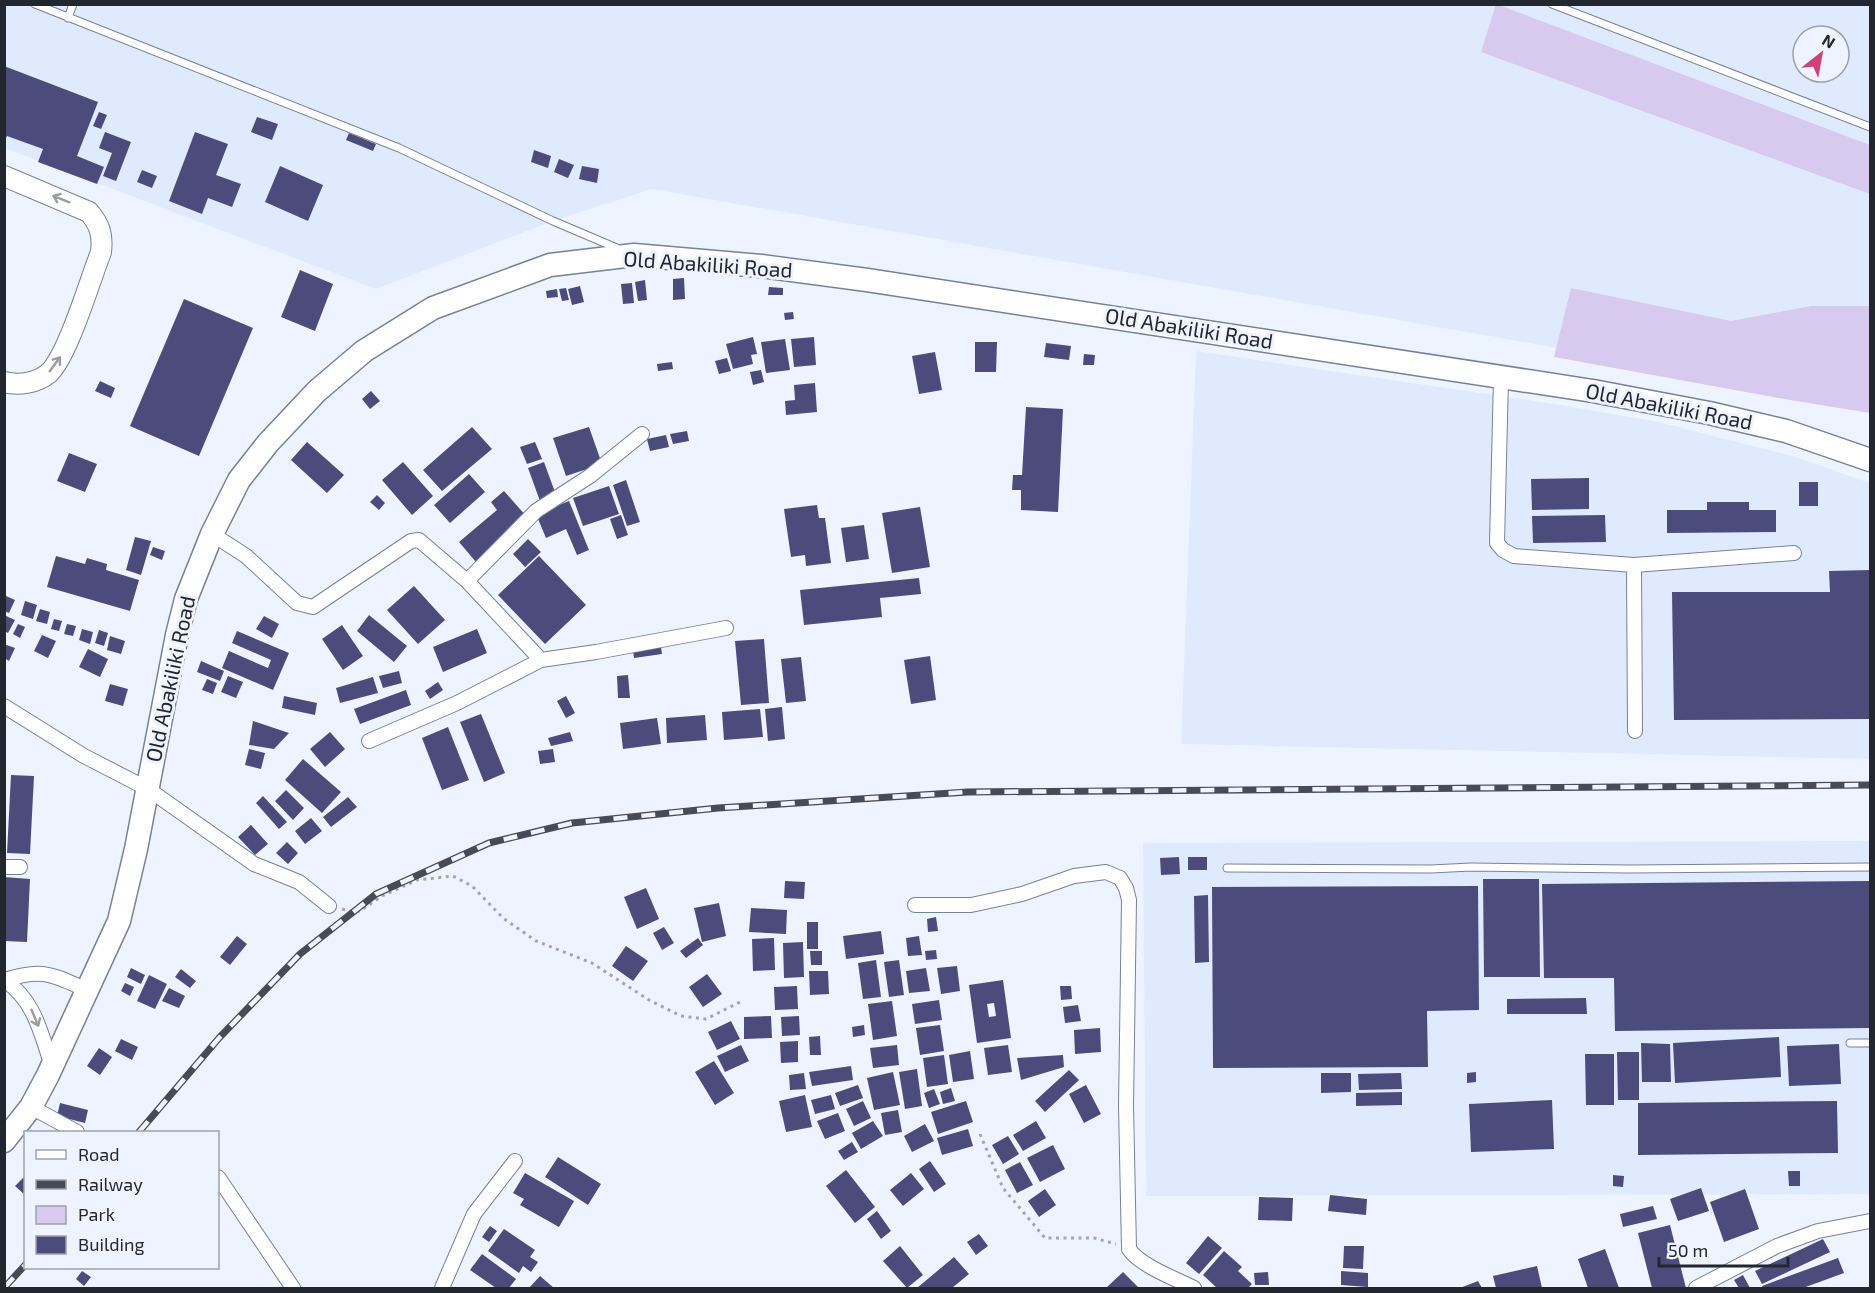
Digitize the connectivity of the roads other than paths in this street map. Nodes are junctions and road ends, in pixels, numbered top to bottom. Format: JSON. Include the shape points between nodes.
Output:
{"nodes":[{"id":1,"x":34,"y":4,"type":"edge"},
{"id":2,"x":73,"y":4,"type":"edge"},
{"id":3,"x":1552,"y":4,"type":"edge"},
{"id":4,"x":68,"y":18,"type":"junction"},
{"id":5,"x":1870,"y":127,"type":"edge"},
{"id":6,"x":4,"y":176,"type":"edge"},
{"id":7,"x":634,"y":255,"type":"junction"},
{"id":8,"x":1501,"y":377,"type":"junction"},
{"id":9,"x":4,"y":382,"type":"edge"},
{"id":10,"x":642,"y":434,"type":"dead end"},
{"id":11,"x":1870,"y":460,"type":"edge"},
{"id":12,"x":212,"y":534,"type":"junction"},
{"id":13,"x":1794,"y":553,"type":"dead end"},
{"id":14,"x":1634,"y":565,"type":"junction"},
{"id":15,"x":467,"y":581,"type":"junction"},
{"id":16,"x":726,"y":628,"type":"dead end"},
{"id":17,"x":541,"y":660,"type":"junction"},
{"id":18,"x":4,"y":706,"type":"edge"},
{"id":19,"x":1635,"y":731,"type":"dead end"},
{"id":20,"x":369,"y":741,"type":"dead end"},
{"id":21,"x":148,"y":789,"type":"junction"},
{"id":22,"x":4,"y":867,"type":"edge"},
{"id":23,"x":20,"y":867,"type":"dead end"},
{"id":24,"x":1870,"y":867,"type":"edge"},
{"id":25,"x":1227,"y":868,"type":"dead end"},
{"id":26,"x":915,"y":905,"type":"dead end"},
{"id":27,"x":329,"y":906,"type":"road end"},
{"id":28,"x":4,"y":980,"type":"edge"},
{"id":29,"x":87,"y":990,"type":"junction"},
{"id":30,"x":1850,"y":1043,"type":"dead end"},
{"id":31,"x":1870,"y":1043,"type":"edge"},
{"id":32,"x":52,"y":1066,"type":"junction"},
{"id":33,"x":31,"y":1107,"type":"junction"},
{"id":34,"x":75,"y":1131,"type":"edge"},
{"id":35,"x":4,"y":1141,"type":"edge"},
{"id":36,"x":515,"y":1161,"type":"dead end"},
{"id":37,"x":219,"y":1178,"type":"edge"},
{"id":38,"x":1870,"y":1221,"type":"edge"},
{"id":39,"x":293,"y":1288,"type":"edge"},
{"id":40,"x":442,"y":1288,"type":"edge"},
{"id":41,"x":1194,"y":1288,"type":"edge"},
{"id":42,"x":1696,"y":1288,"type":"edge"}],
"edges":[{"from":1,"to":4,"type":"lane"},
{"from":2,"to":4,"type":"lane"},
{"from":3,"to":5,"type":"lane"},
{"from":4,"to":7,"type":"lane","via":[[399,148]]},
{"from":9,"to":6,"type":"street","one_way":true,"via":[[31,383],[48,374],[60,359],[102,241],[101,230],[89,212]]},
{"from":7,"to":8,"type":"main road","name":"Old Abakiliki Road","via":[[867,280]]},
{"from":7,"to":12,"type":"main road","name":"Old Abakiliki Road","via":[[550,265],[433,308],[364,351],[317,391],[268,443],[239,480]]},
{"from":8,"to":11,"type":"main road","name":"Old Abakiliki Road","via":[[1709,413],[1786,431]]},
{"from":8,"to":14,"type":"street","via":[[1497,543],[1514,555]]},
{"from":10,"to":15,"type":"street","via":[[590,476],[536,511]]},
{"from":12,"to":15,"type":"street","via":[[246,556],[304,606],[314,607],[411,541],[419,540]]},
{"from":12,"to":21,"type":"main road","name":"Old Abakiliki Road","via":[[186,599]]},
{"from":13,"to":14,"type":"street"},
{"from":14,"to":19,"type":"street"},
{"from":15,"to":17,"type":"street"},
{"from":16,"to":17,"type":"street"},
{"from":17,"to":20,"type":"street","via":[[458,703]]},
{"from":18,"to":21,"type":"street","via":[[84,756]]},
{"from":21,"to":27,"type":"street","via":[[254,864],[299,882]]},
{"from":21,"to":29,"type":"main road","name":"Old Abakiliki Road","via":[[119,921]]},
{"from":22,"to":23,"type":"street"},
{"from":24,"to":25,"type":"lane"},
{"from":26,"to":41,"type":"street","via":[[971,905],[1022,894],[1074,876],[1106,872],[1120,878],[1129,900],[1129,1248],[1134,1257]]},
{"from":28,"to":29,"type":"street","via":[[41,973]]},
{"from":28,"to":32,"type":"street","one_way":true,"via":[[26,998]]},
{"from":29,"to":32,"type":"main road","name":"Old Abakiliki Road"},
{"from":30,"to":31,"type":"lane"},
{"from":32,"to":33,"type":"main road","name":"Old Abakiliki Road"},
{"from":33,"to":34,"type":"street"},
{"from":33,"to":35,"type":"main road","name":"Old Abakiliki Road"},
{"from":36,"to":40,"type":"street","via":[[474,1214]]},
{"from":37,"to":39,"type":"street"},
{"from":38,"to":42,"type":"street","via":[[1818,1231],[1777,1246]]}]}
